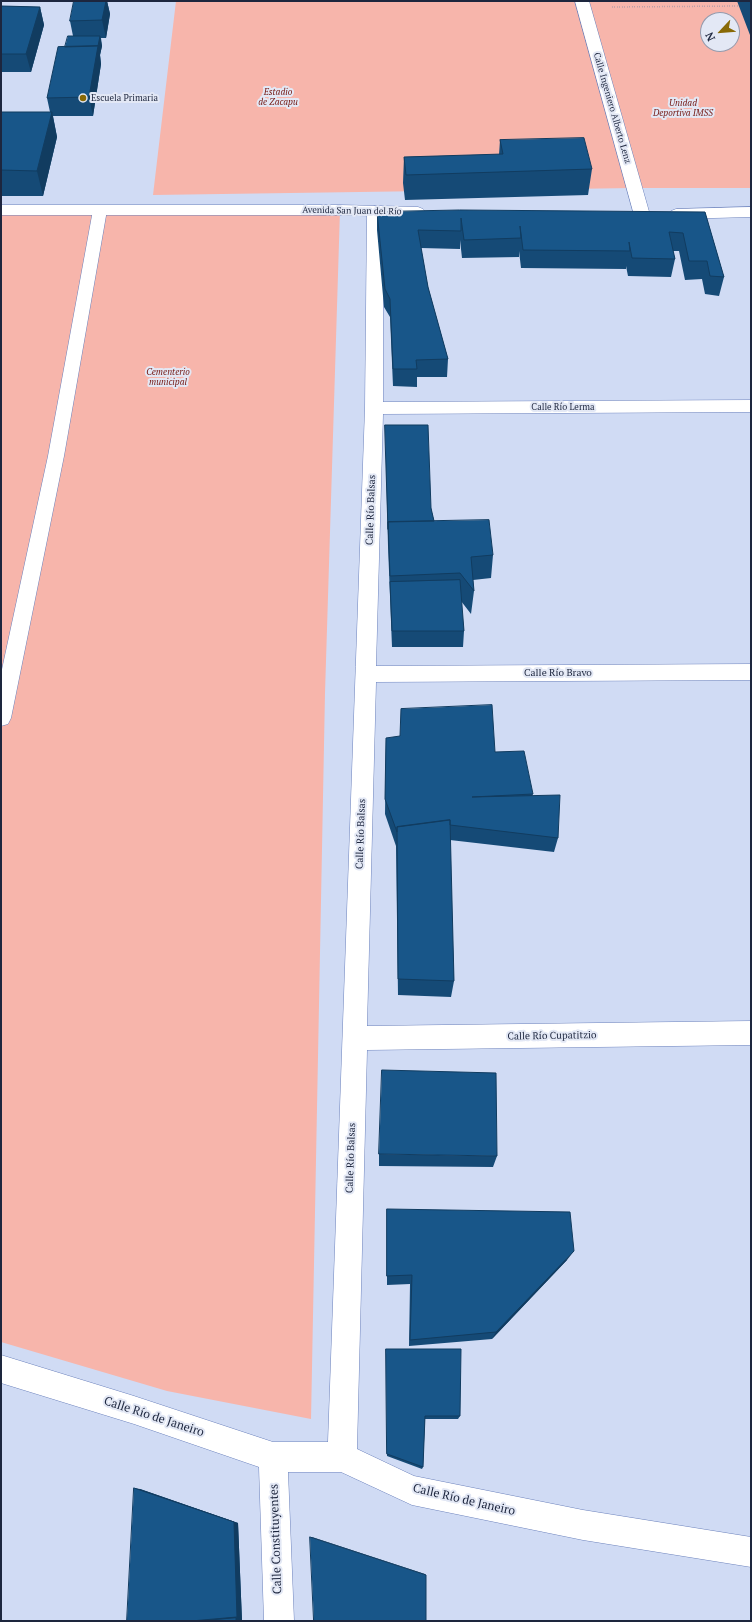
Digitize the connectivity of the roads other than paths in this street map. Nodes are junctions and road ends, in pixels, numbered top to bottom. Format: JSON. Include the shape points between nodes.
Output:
{"nodes":[{"id":1,"x":583,"y":4,"type":"edge"},
{"id":2,"x":1,"y":210,"type":"edge"},
{"id":3,"x":100,"y":210,"type":"junction"},
{"id":4,"x":375,"y":211,"type":"junction"},
{"id":5,"x":430,"y":212,"type":"edge"},
{"id":6,"x":751,"y":212,"type":"edge"},
{"id":7,"x":627,"y":215,"type":"edge"},
{"id":8,"x":642,"y":215,"type":"junction"},
{"id":9,"x":751,"y":406,"type":"edge"},
{"id":10,"x":374,"y":408,"type":"junction"},
{"id":11,"x":751,"y":672,"type":"edge"},
{"id":12,"x":366,"y":674,"type":"junction"},
{"id":13,"x":1,"y":718,"type":"edge"},
{"id":14,"x":751,"y":1033,"type":"edge"},
{"id":15,"x":354,"y":1038,"type":"junction"},
{"id":16,"x":1,"y":1369,"type":"edge"},
{"id":17,"x":273,"y":1457,"type":"junction"},
{"id":18,"x":342,"y":1457,"type":"junction"},
{"id":19,"x":751,"y":1552,"type":"edge"},
{"id":20,"x":279,"y":1621,"type":"edge"}],
"edges":[{"from":1,"to":8,"type":"street","name":"Calle Ingeniero Alberto Lenz"},
{"from":2,"to":3,"type":"street","name":"Avenida San Juan del Río"},
{"from":3,"to":4,"type":"street","name":"Avenida San Juan del Río"},
{"from":3,"to":13,"type":"lane","via":[[56,456]]},
{"from":4,"to":5,"type":"street","name":"Avenida San Juan del Río"},
{"from":4,"to":10,"type":"street","name":"Calle Río Balsas"},
{"from":6,"to":8,"type":"street"},
{"from":7,"to":8,"type":"street"},
{"from":9,"to":10,"type":"street","name":"Calle Río Lerma"},
{"from":10,"to":12,"type":"street","name":"Calle Río Balsas"},
{"from":11,"to":12,"type":"street","name":"Calle Río Bravo"},
{"from":12,"to":15,"type":"street","name":"Calle Río Balsas"},
{"from":14,"to":15,"type":"street","name":"Calle Río Cupatitzio"},
{"from":15,"to":18,"type":"street","name":"Calle Río Balsas"},
{"from":16,"to":17,"type":"street","name":"Calle Río de Janeiro"},
{"from":17,"to":18,"type":"street","name":"Calle Río de Janeiro"},
{"from":17,"to":20,"type":"street","name":"Calle Constituyentes"},
{"from":18,"to":19,"type":"street","name":"Calle Río de Janeiro","via":[[412,1490],[583,1525]]}]}
